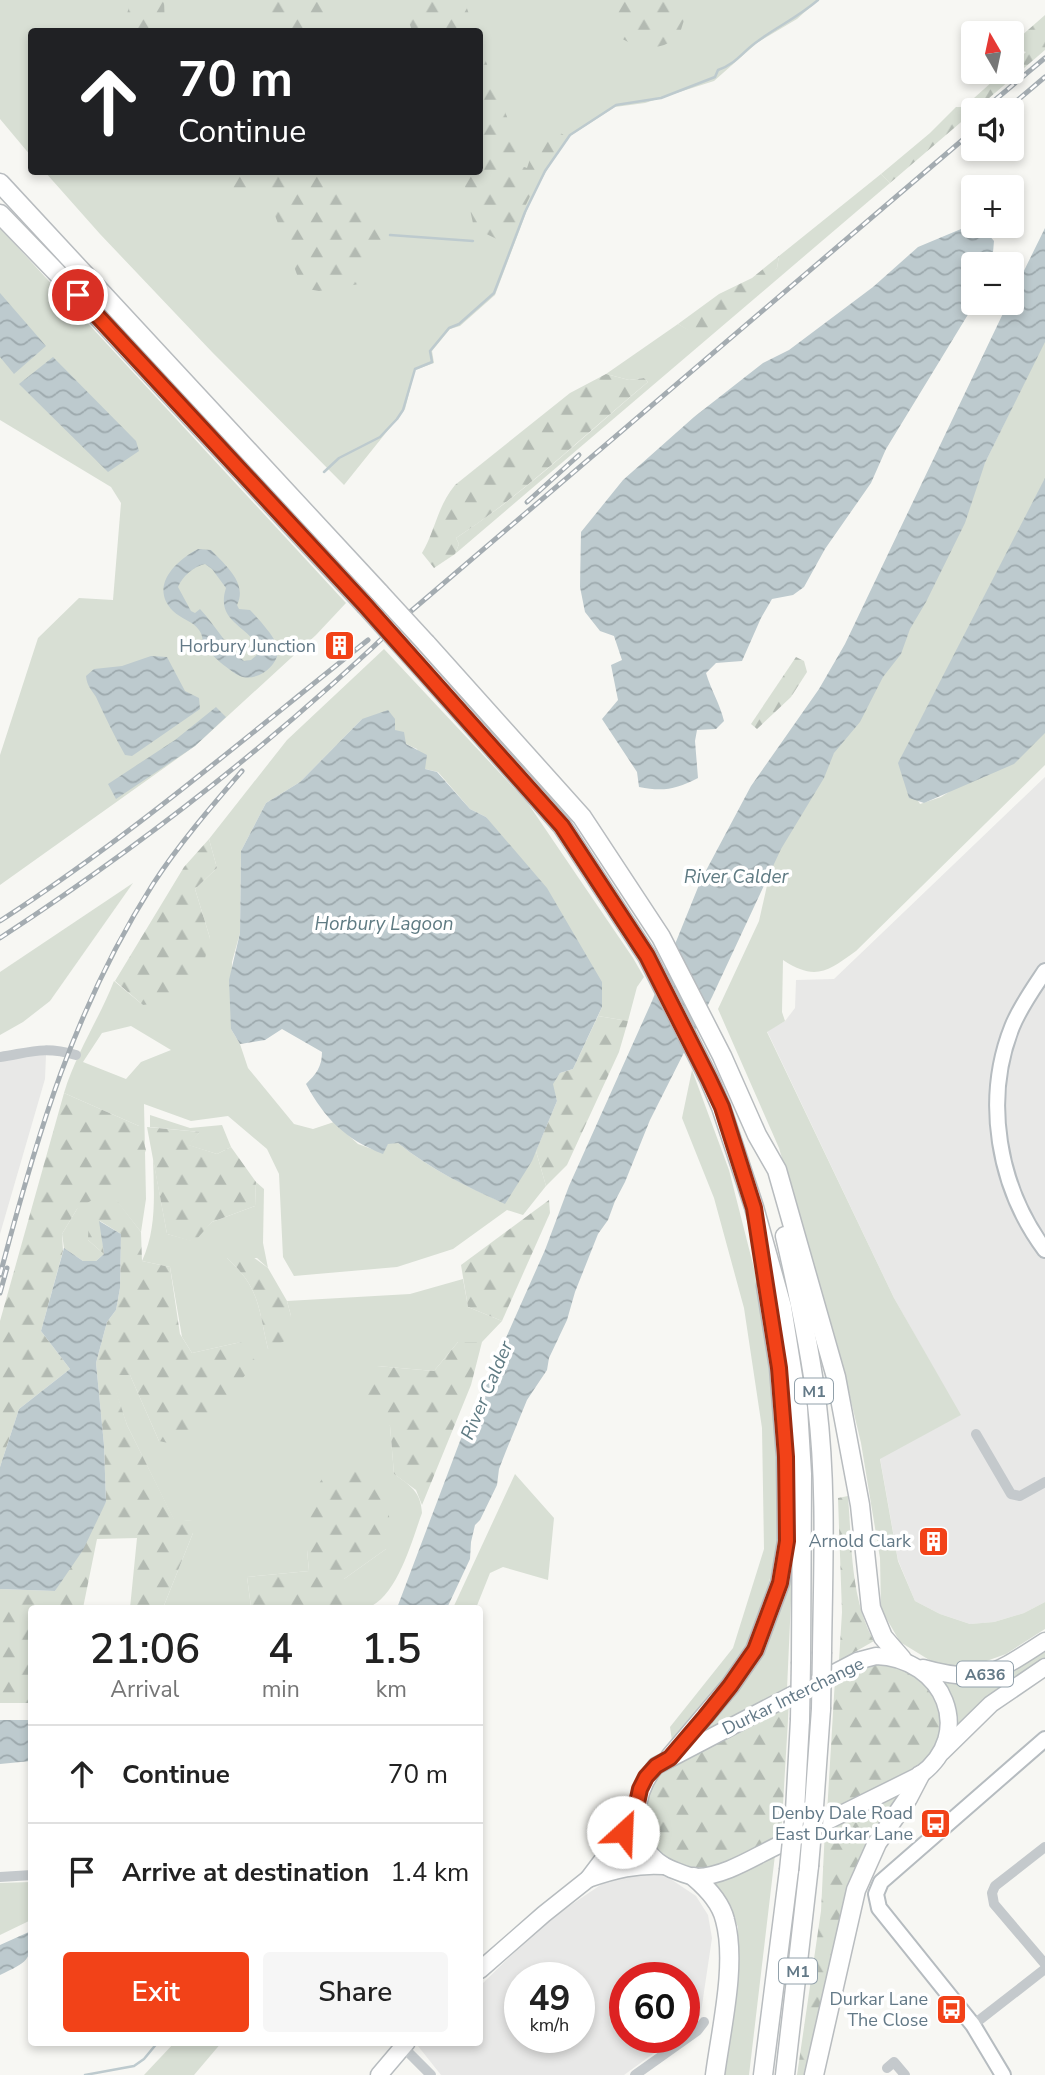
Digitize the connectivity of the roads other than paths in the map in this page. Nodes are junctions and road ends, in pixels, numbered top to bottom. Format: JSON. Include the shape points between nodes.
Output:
{"nodes":[{"id":1,"x":0,"y":183,"type":"edge"},
{"id":2,"x":0,"y":214,"type":"edge"},
{"id":3,"x":1045,"y":971,"type":"edge"},
{"id":4,"x":76,"y":1055,"type":"dead end"},
{"id":5,"x":0,"y":1057,"type":"edge"},
{"id":6,"x":757,"y":1135,"type":"junction"},
{"id":7,"x":754,"y":1208,"type":"junction"},
{"id":8,"x":1045,"y":1250,"type":"edge"},
{"id":9,"x":976,"y":1434,"type":"dead end"},
{"id":10,"x":1045,"y":1482,"type":"edge"},
{"id":11,"x":1045,"y":1641,"type":"edge"},
{"id":12,"x":909,"y":1663,"type":"junction"},
{"id":13,"x":1045,"y":1667,"type":"edge"},
{"id":14,"x":1043,"y":1745,"type":"edge"},
{"id":15,"x":942,"y":1752,"type":"junction"},
{"id":16,"x":670,"y":1758,"type":"junction"},
{"id":17,"x":920,"y":1775,"type":"junction"},
{"id":18,"x":637,"y":1803,"type":"junction"},
{"id":19,"x":1045,"y":1847,"type":"edge"},
{"id":20,"x":664,"y":1866,"type":"junction"},
{"id":21,"x":28,"y":1875,"type":"edge"},
{"id":22,"x":0,"y":1877,"type":"edge"},
{"id":23,"x":694,"y":1877,"type":"junction"},
{"id":24,"x":588,"y":1879,"type":"junction"},
{"id":25,"x":483,"y":1967,"type":"edge"},
{"id":26,"x":1045,"y":1967,"type":"edge"},
{"id":27,"x":704,"y":2022,"type":"dead end"},
{"id":28,"x":973,"y":2025,"type":"junction"},
{"id":29,"x":404,"y":2046,"type":"edge"},
{"id":30,"x":406,"y":2046,"type":"edge"},
{"id":31,"x":887,"y":2068,"type":"dead end"},
{"id":32,"x":379,"y":2075,"type":"edge"},
{"id":33,"x":431,"y":2075,"type":"edge"},
{"id":34,"x":635,"y":2075,"type":"edge"},
{"id":35,"x":715,"y":2075,"type":"edge"},
{"id":36,"x":763,"y":2075,"type":"edge"},
{"id":37,"x":785,"y":2075,"type":"edge"},
{"id":38,"x":814,"y":2075,"type":"edge"},
{"id":39,"x":905,"y":2075,"type":"edge"},
{"id":40,"x":1003,"y":2075,"type":"edge"}],
"edges":[{"from":1,"to":6,"type":"highway","number":"M1","bridge":true,"via":[[582,817],[661,937]]},
{"from":2,"to":7,"type":"highway","number":"M1","bridge":true,"via":[[365,605],[562,826],[647,956],[709,1079]]},
{"from":3,"to":8,"type":"street","via":[[1013,1026],[1000,1071],[998,1120],[1012,1189]]},
{"from":4,"to":5,"type":"street","via":[[43,1049]]},
{"from":6,"to":12,"type":"highway","via":[[776,1170],[836,1377],[860,1505],[870,1608],[883,1637]]},
{"from":6,"to":37,"type":"highway","number":"M1","bridge":true,"via":[[800,1303],[817,1406],[822,1475],[821,1709],[809,1867]]},
{"from":7,"to":16,"type":"highway","via":[[779,1368],[787,1541],[780,1583],[755,1650]]},
{"from":7,"to":36,"type":"highway","number":"M1","bridge":true,"via":[[782,1307],[802,1474],[800,1720],[789,1870]]},
{"from":9,"to":10,"type":"street","via":[[1012,1494],[1020,1496]]},
{"from":11,"to":12,"type":"main road","number":"A636","via":[[988,1674],[953,1676]]},
{"from":12,"to":15,"type":"main road","via":[[936,1683],[944,1697],[948,1723]]},
{"from":12,"to":16,"type":"main road","name":"Durkar Interchange","via":[[876,1657],[857,1661]]},
{"from":13,"to":15,"type":"main road","number":"A636","via":[[991,1704]]},
{"from":14,"to":28,"type":"street","via":[[881,1882],[876,1894],[879,1908]]},
{"from":15,"to":17,"type":"main road"},
{"from":16,"to":18,"type":"main road","name":"Durkar Interchange","via":[[646,1777]]},
{"from":17,"to":23,"type":"main road","via":[[730,1868]]},
{"from":17,"to":38,"type":"highway","number":"M1","via":[[877,1843],[856,1890]]},
{"from":18,"to":20,"type":"main road","via":[[636,1816],[646,1847]]},
{"from":18,"to":24,"type":"main road","name":"Durkar Interchange","via":[[622,1834]]},
{"from":19,"to":26,"type":"street","via":[[995,1886],[992,1898]]},
{"from":20,"to":23,"type":"main road"},
{"from":20,"to":24,"type":"main road","via":[[639,1865]]},
{"from":21,"to":22,"type":"street"},
{"from":23,"to":35,"type":"highway","via":[[710,1891],[725,1918],[730,1948]]},
{"from":24,"to":25,"type":"main road"},
{"from":26,"to":28,"type":"street"},
{"from":27,"to":34,"type":"street"},
{"from":28,"to":40,"type":"street"},
{"from":29,"to":32,"type":"main road"},
{"from":30,"to":33,"type":"street"},
{"from":31,"to":39,"type":"street","via":[[894,2062]]}]}
